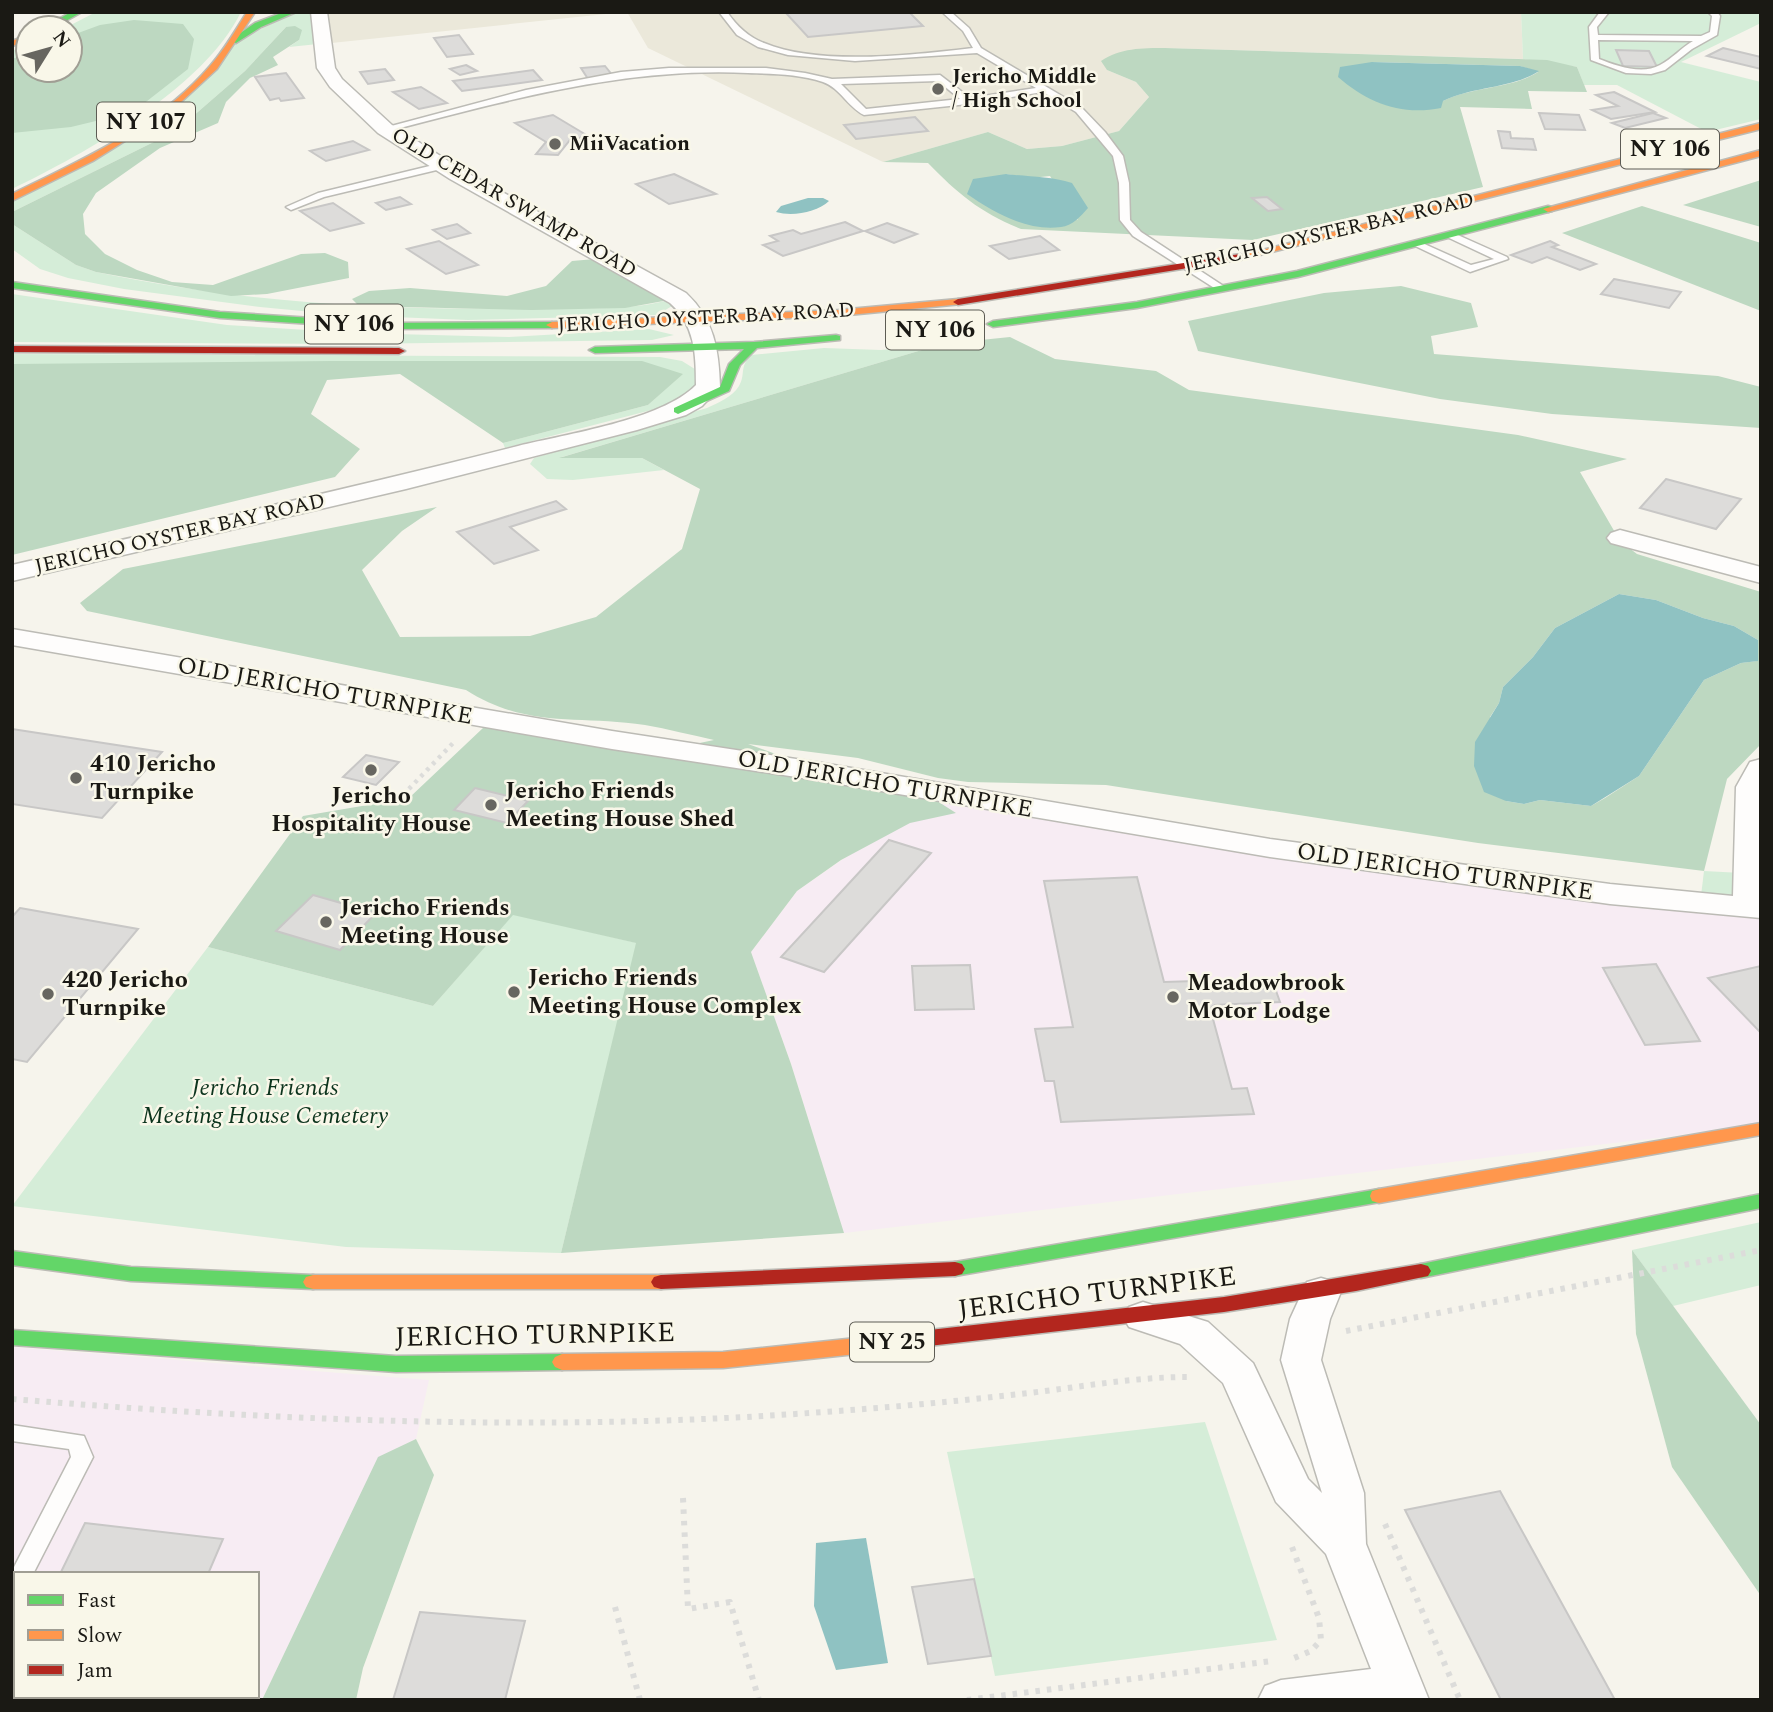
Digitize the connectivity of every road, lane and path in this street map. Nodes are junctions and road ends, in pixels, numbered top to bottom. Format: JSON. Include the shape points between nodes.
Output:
{"nodes":[{"id":1,"x":251,"y":12,"type":"edge"},
{"id":2,"x":292,"y":12,"type":"edge"},
{"id":3,"x":319,"y":12,"type":"edge"},
{"id":4,"x":723,"y":12,"type":"edge"},
{"id":5,"x":946,"y":12,"type":"edge"},
{"id":6,"x":1605,"y":12,"type":"edge"},
{"id":7,"x":1712,"y":12,"type":"edge"},
{"id":8,"x":1594,"y":37,"type":"junction"},
{"id":9,"x":1703,"y":39,"type":"junction"},
{"id":10,"x":233,"y":41,"type":"junction"},
{"id":11,"x":978,"y":50,"type":"junction"},
{"id":12,"x":831,"y":82,"type":"junction"},
{"id":13,"x":1046,"y":89,"type":"junction"},
{"id":14,"x":968,"y":101,"type":"junction"},
{"id":15,"x":1761,"y":126,"type":"edge"},
{"id":16,"x":385,"y":129,"type":"junction"},
{"id":17,"x":1761,"y":153,"type":"edge"},
{"id":18,"x":442,"y":166,"type":"junction"},
{"id":19,"x":1487,"y":197,"type":"junction"},
{"id":20,"x":12,"y":198,"type":"edge"},
{"id":21,"x":290,"y":207,"type":"dead end"},
{"id":22,"x":1529,"y":215,"type":"junction"},
{"id":23,"x":1451,"y":235,"type":"junction"},
{"id":24,"x":1416,"y":244,"type":"junction"},
{"id":25,"x":1190,"y":267,"type":"junction"},
{"id":26,"x":12,"y":272,"type":"edge"},
{"id":27,"x":12,"y":285,"type":"edge"},
{"id":28,"x":54,"y":289,"type":"junction"},
{"id":29,"x":1223,"y":289,"type":"junction"},
{"id":30,"x":698,"y":320,"type":"junction"},
{"id":31,"x":973,"y":326,"type":"dead end"},
{"id":32,"x":850,"y":337,"type":"dead end"},
{"id":33,"x":754,"y":345,"type":"junction"},
{"id":34,"x":706,"y":347,"type":"junction"},
{"id":35,"x":12,"y":349,"type":"edge"},
{"id":36,"x":413,"y":351,"type":"dead end"},
{"id":37,"x":576,"y":351,"type":"dead end"},
{"id":38,"x":678,"y":410,"type":"junction"},
{"id":39,"x":1620,"y":538,"type":"dead end"},
{"id":40,"x":12,"y":573,"type":"edge"},
{"id":41,"x":1761,"y":575,"type":"edge"},
{"id":42,"x":12,"y":637,"type":"edge"},
{"id":43,"x":479,"y":717,"type":"junction"},
{"id":44,"x":1761,"y":768,"type":"edge"},
{"id":45,"x":403,"y":795,"type":"dead end"},
{"id":46,"x":1755,"y":907,"type":"edge"},
{"id":47,"x":1761,"y":1129,"type":"edge"},
{"id":48,"x":1761,"y":1201,"type":"edge"},
{"id":49,"x":1761,"y":1250,"type":"edge"},
{"id":50,"x":12,"y":1258,"type":"edge"},
{"id":51,"x":1321,"y":1292,"type":"junction"},
{"id":52,"x":1142,"y":1317,"type":"junction"},
{"id":53,"x":1337,"y":1336,"type":"dead end"},
{"id":54,"x":12,"y":1337,"type":"edge"},
{"id":55,"x":1199,"y":1382,"type":"dead end"},
{"id":56,"x":12,"y":1399,"type":"edge"},
{"id":57,"x":12,"y":1433,"type":"edge"},
{"id":58,"x":683,"y":1498,"type":"dead end"},
{"id":59,"x":1380,"y":1512,"type":"dead end"},
{"id":60,"x":1292,"y":1544,"type":"dead end"},
{"id":61,"x":1344,"y":1544,"type":"junction"},
{"id":62,"x":23,"y":1572,"type":"edge"},
{"id":63,"x":615,"y":1608,"type":"dead end"},
{"id":64,"x":1284,"y":1673,"type":"edge"},
{"id":65,"x":1403,"y":1693,"type":"edge"},
{"id":66,"x":640,"y":1700,"type":"edge"},
{"id":67,"x":759,"y":1700,"type":"edge"},
{"id":68,"x":967,"y":1700,"type":"edge"},
{"id":69,"x":1460,"y":1700,"type":"edge"}],
"edges":[{"from":1,"to":10,"type":"main road","number":"NY 107"},
{"from":2,"to":10,"type":"main road"},
{"from":3,"to":16,"type":"street","name":"OLD CEDAR SWAMP ROAD","via":[[326,68]]},
{"from":4,"to":11,"type":"lane","via":[[741,34],[759,43],[827,58]]},
{"from":5,"to":11,"type":"lane","via":[[966,30]]},
{"from":6,"to":8,"type":"lane","via":[[1593,27]]},
{"from":7,"to":9,"type":"lane","via":[[1716,16],[1714,33]]},
{"from":8,"to":9,"type":"lane"},
{"from":8,"to":9,"type":"lane","via":[[1595,60],[1632,71],[1657,70]]},
{"from":10,"to":20,"type":"main road","number":"NY 107","via":[[207,75],[158,114]]},
{"from":11,"to":13,"type":"lane"},
{"from":12,"to":14,"type":"lane","via":[[940,78]]},
{"from":12,"to":14,"type":"lane","via":[[864,113]]},
{"from":12,"to":16,"type":"lane","via":[[794,74],[689,68],[563,83]]},
{"from":13,"to":14,"type":"lane"},
{"from":13,"to":25,"type":"lane","via":[[1079,110],[1118,156],[1125,220],[1137,234]]},
{"from":15,"to":19,"type":"main road","name":"JERICHO OYSTER BAY ROAD","number":"NY 106"},
{"from":16,"to":18,"type":"street","name":"OLD CEDAR SWAMP ROAD"},
{"from":17,"to":22,"type":"main road","name":"JERICHO OYSTER BAY ROAD","number":"NY 106"},
{"from":18,"to":21,"type":"lane","via":[[321,195]]},
{"from":18,"to":30,"type":"street","name":"OLD CEDAR SWAMP ROAD","via":[[678,298],[692,308]]},
{"from":19,"to":22,"type":"main road"},
{"from":19,"to":25,"type":"main road","name":"JERICHO OYSTER BAY ROAD","number":"NY 106"},
{"from":22,"to":23,"type":"main road","name":"JERICHO OYSTER BAY ROAD","number":"NY 106"},
{"from":23,"to":24,"type":"main road","name":"JERICHO OYSTER BAY ROAD","number":"NY 106"},
{"from":23,"to":24,"type":"lane","via":[[1503,259],[1470,269]]},
{"from":24,"to":29,"type":"main road","name":"JERICHO OYSTER BAY ROAD","number":"NY 106"},
{"from":25,"to":29,"type":"lane"},
{"from":25,"to":30,"type":"main road","name":"JERICHO OYSTER BAY ROAD","number":"NY 106","via":[[975,301]]},
{"from":26,"to":28,"type":"main road"},
{"from":27,"to":28,"type":"main road","name":"JERICHO OYSTER BAY ROAD","number":"NY 106"},
{"from":28,"to":30,"type":"main road","name":"JERICHO OYSTER BAY ROAD","number":"NY 106","via":[[220,315],[389,326]]},
{"from":29,"to":31,"type":"main road","name":"JERICHO OYSTER BAY ROAD","number":"NY 106"},
{"from":30,"to":34,"type":"street","name":"OLD CEDAR SWAMP ROAD"},
{"from":32,"to":33,"type":"main road","name":"JERICHO OYSTER BAY ROAD","number":"NY 106"},
{"from":33,"to":34,"type":"main road","name":"JERICHO OYSTER BAY ROAD","number":"NY 106"},
{"from":33,"to":38,"type":"main road","via":[[729,370],[726,389]]},
{"from":34,"to":37,"type":"main road","name":"JERICHO OYSTER BAY ROAD","number":"NY 106"},
{"from":34,"to":38,"type":"street","name":"JERICHO OYSTER BAY ROAD","via":[[708,387]]},
{"from":35,"to":36,"type":"main road","number":"NY 106"},
{"from":38,"to":40,"type":"street","name":"JERICHO OYSTER BAY ROAD","via":[[419,478]]},
{"from":39,"to":41,"type":"street"},
{"from":42,"to":43,"type":"street","name":"OLD JERICHO TURNPIKE"},
{"from":43,"to":45,"type":"path"},
{"from":43,"to":46,"type":"street","name":"OLD JERICHO TURNPIKE","via":[[1270,848],[1610,894]]},
{"from":44,"to":46,"type":"street","via":[[1751,787]]},
{"from":47,"to":50,"type":"main road","name":"JERICHO TURNPIKE","via":[[958,1269],[676,1282],[271,1282],[131,1274]]},
{"from":48,"to":51,"type":"main road","name":"JERICHO TURNPIKE","number":"NY 25"},
{"from":49,"to":53,"type":"path"},
{"from":51,"to":52,"type":"main road","name":"JERICHO TURNPIKE","number":"NY 25"},
{"from":51,"to":61,"type":"street","via":[[1301,1360],[1343,1493]]},
{"from":52,"to":54,"type":"main road","name":"JERICHO TURNPIKE","number":"NY 25","via":[[723,1360],[396,1364]]},
{"from":52,"to":61,"type":"street","via":[[1194,1332],[1239,1374],[1292,1490]]},
{"from":55,"to":56,"type":"path","via":[[1190,1377],[1151,1376],[1041,1392],[719,1418],[477,1425],[239,1416]]},
{"from":57,"to":62,"type":"lane","via":[[77,1442],[82,1457]]},
{"from":58,"to":67,"type":"path","via":[[688,1609],[730,1602]]},
{"from":59,"to":69,"type":"path"},
{"from":60,"to":64,"type":"path","via":[[1320,1618],[1321,1640]]},
{"from":61,"to":65,"type":"street"},
{"from":63,"to":66,"type":"path"},
{"from":64,"to":65,"type":"street"},
{"from":64,"to":68,"type":"path"}]}
